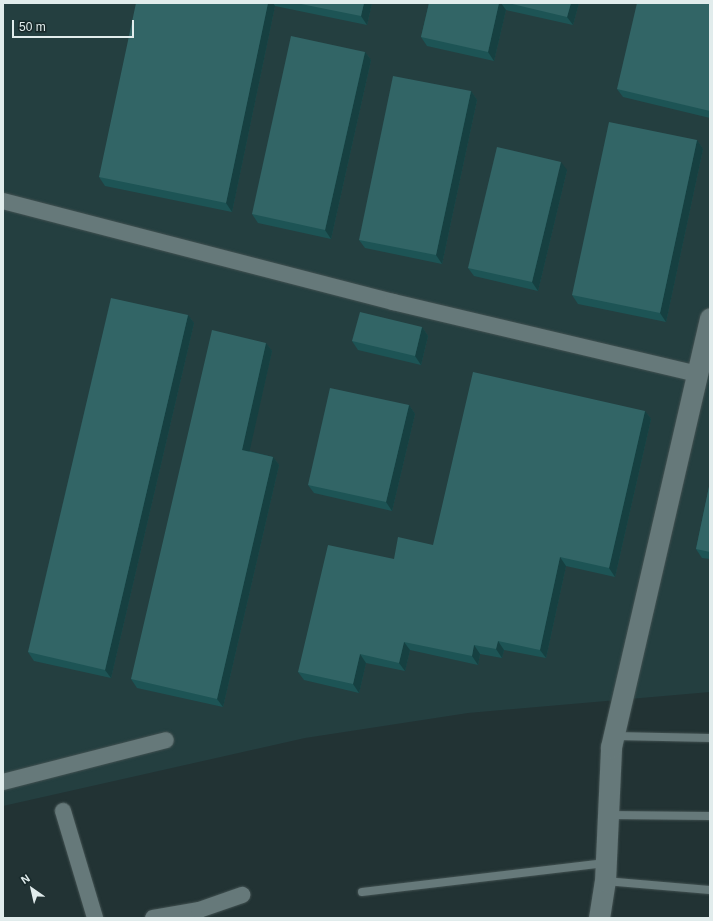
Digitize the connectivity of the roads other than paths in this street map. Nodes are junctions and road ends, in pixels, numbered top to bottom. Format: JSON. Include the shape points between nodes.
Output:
{"nodes":[{"id":1,"x":3,"y":201,"type":"edge"},
{"id":2,"x":710,"y":318,"type":"edge"},
{"id":3,"x":698,"y":374,"type":"junction"},
{"id":4,"x":614,"y":736,"type":"junction"},
{"id":5,"x":710,"y":738,"type":"edge"},
{"id":6,"x":166,"y":740,"type":"dead end"},
{"id":7,"x":3,"y":782,"type":"edge"},
{"id":8,"x":63,"y":811,"type":"dead end"},
{"id":9,"x":608,"y":815,"type":"junction"},
{"id":10,"x":710,"y":816,"type":"edge"},
{"id":11,"x":605,"y":872,"type":"junction"},
{"id":12,"x":710,"y":890,"type":"edge"},
{"id":13,"x":362,"y":892,"type":"dead end"},
{"id":14,"x":242,"y":895,"type":"dead end"},
{"id":15,"x":95,"y":918,"type":"edge"},
{"id":16,"x":153,"y":918,"type":"edge"},
{"id":17,"x":599,"y":918,"type":"edge"}],
"edges":[{"from":1,"to":3,"type":"street","via":[[393,302]]},
{"from":2,"to":3,"type":"street"},
{"from":3,"to":4,"type":"street"},
{"from":4,"to":5,"type":"lane"},
{"from":4,"to":9,"type":"street"},
{"from":6,"to":7,"type":"street"},
{"from":8,"to":15,"type":"street"},
{"from":9,"to":10,"type":"lane"},
{"from":9,"to":11,"type":"street"},
{"from":11,"to":12,"type":"lane"},
{"from":11,"to":13,"type":"lane"},
{"from":11,"to":17,"type":"street"},
{"from":14,"to":16,"type":"street","via":[[199,910]]}]}
